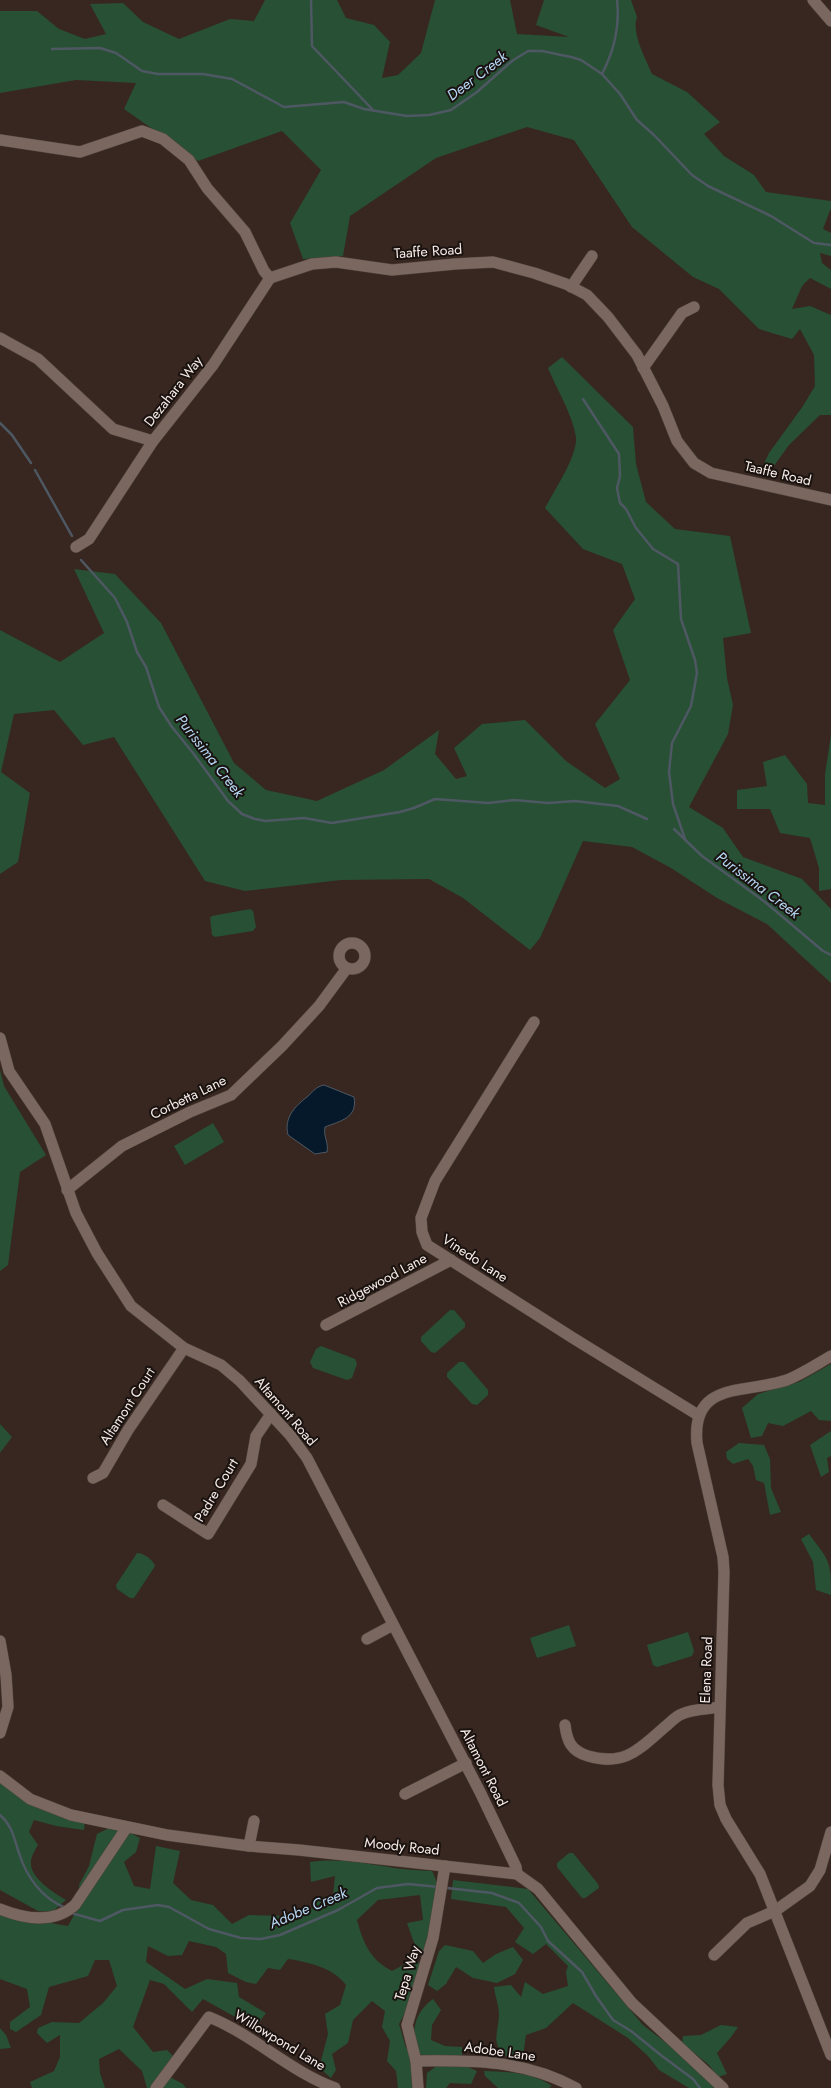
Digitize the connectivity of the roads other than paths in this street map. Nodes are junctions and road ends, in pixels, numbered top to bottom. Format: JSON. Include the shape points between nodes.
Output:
{"nodes":[{"id":1,"x":813,"y":0,"type":"edge"},
{"id":2,"x":831,"y":21,"type":"edge"},
{"id":3,"x":0,"y":140,"type":"edge"},
{"id":4,"x":592,"y":256,"type":"dead end"},
{"id":5,"x":270,"y":278,"type":"junction"},
{"id":6,"x":571,"y":287,"type":"junction"},
{"id":7,"x":694,"y":307,"type":"dead end"},
{"id":8,"x":0,"y":338,"type":"edge"},
{"id":9,"x":644,"y":368,"type":"junction"},
{"id":10,"x":153,"y":441,"type":"junction"},
{"id":11,"x":831,"y":500,"type":"edge"},
{"id":12,"x":76,"y":547,"type":"dead end"},
{"id":13,"x":347,"y":968,"type":"dead end"},
{"id":14,"x":534,"y":1022,"type":"dead end"},
{"id":15,"x":0,"y":1038,"type":"edge"},
{"id":16,"x":67,"y":1190,"type":"junction"},
{"id":17,"x":451,"y":1260,"type":"junction"},
{"id":18,"x":326,"y":1325,"type":"dead end"},
{"id":19,"x":184,"y":1348,"type":"junction"},
{"id":20,"x":831,"y":1356,"type":"edge"},
{"id":21,"x":271,"y":1414,"type":"junction"},
{"id":22,"x":698,"y":1415,"type":"junction"},
{"id":23,"x":93,"y":1478,"type":"dead end"},
{"id":24,"x":163,"y":1505,"type":"dead end"},
{"id":25,"x":393,"y":1625,"type":"junction"},
{"id":26,"x":367,"y":1639,"type":"dead end"},
{"id":27,"x":0,"y":1641,"type":"edge"},
{"id":28,"x":720,"y":1707,"type":"junction"},
{"id":29,"x":565,"y":1725,"type":"dead end"},
{"id":30,"x":0,"y":1733,"type":"edge"},
{"id":31,"x":466,"y":1763,"type":"junction"},
{"id":32,"x":0,"y":1776,"type":"edge"},
{"id":33,"x":405,"y":1794,"type":"dead end"},
{"id":34,"x":254,"y":1821,"type":"dead end"},
{"id":35,"x":127,"y":1827,"type":"junction"},
{"id":36,"x":831,"y":1832,"type":"edge"},
{"id":37,"x":249,"y":1846,"type":"junction"},
{"id":38,"x":445,"y":1866,"type":"junction"},
{"id":39,"x":517,"y":1874,"type":"junction"},
{"id":40,"x":0,"y":1909,"type":"edge"},
{"id":41,"x":775,"y":1911,"type":"junction"},
{"id":42,"x":714,"y":1955,"type":"dead end"},
{"id":43,"x":831,"y":2054,"type":"edge"},
{"id":44,"x":416,"y":2061,"type":"junction"},
{"id":45,"x":156,"y":2088,"type":"edge"},
{"id":46,"x":335,"y":2088,"type":"edge"},
{"id":47,"x":418,"y":2088,"type":"edge"},
{"id":48,"x":576,"y":2088,"type":"edge"},
{"id":49,"x":723,"y":2088,"type":"edge"}],
"edges":[{"from":1,"to":2,"type":"street"},
{"from":3,"to":5,"type":"street","via":[[80,152],[142,131],[164,139],[189,160],[207,188],[245,232]]},
{"from":4,"to":6,"type":"street"},
{"from":5,"to":6,"type":"street","name":"Taaffe Road","via":[[312,264],[336,262],[392,270],[493,262],[542,275]]},
{"from":5,"to":10,"type":"street","name":"Dezahara Way","via":[[212,365]]},
{"from":6,"to":9,"type":"street","name":"Taaffe Road","via":[[587,295],[608,316]]},
{"from":7,"to":9,"type":"street","via":[[682,313]]},
{"from":8,"to":10,"type":"street","name":"Dezahara Way","via":[[38,359],[113,429]]},
{"from":9,"to":11,"type":"street","name":"Taaffe Road","via":[[678,441],[694,463],[711,473]]},
{"from":10,"to":12,"type":"street","via":[[90,539]]},
{"from":13,"to":16,"type":"street","name":"Corbetta Lane","via":[[319,1006],[231,1095],[122,1146]]},
{"from":14,"to":17,"type":"street","name":"Vinedo Lane","via":[[435,1181],[420,1218],[427,1244]]},
{"from":15,"to":16,"type":"street","name":"Altamont Road","via":[[9,1071],[46,1124]]},
{"from":16,"to":19,"type":"street","name":"Altamont Road","via":[[97,1253],[131,1306]]},
{"from":17,"to":18,"type":"street","name":"Ridgewood Lane"},
{"from":17,"to":22,"type":"street","name":"Vinedo Lane"},
{"from":19,"to":21,"type":"street","name":"Altamont Road","via":[[221,1365]]},
{"from":19,"to":23,"type":"street","name":"Altamont Court","via":[[103,1472]]},
{"from":20,"to":22,"type":"street","via":[[787,1380],[717,1395]]},
{"from":21,"to":24,"type":"street","name":"Padre Court","via":[[256,1436],[251,1464],[208,1534]]},
{"from":21,"to":25,"type":"street","name":"Altamont Road","via":[[307,1458]]},
{"from":22,"to":28,"type":"street","name":"Elena Road","via":[[697,1443],[724,1572]]},
{"from":25,"to":26,"type":"street"},
{"from":25,"to":31,"type":"street","name":"Altamont Road"},
{"from":27,"to":30,"type":"street","via":[[8,1707]]},
{"from":28,"to":29,"type":"street","via":[[681,1714],[637,1750],[612,1761],[585,1755],[572,1747],[567,1741]]},
{"from":28,"to":41,"type":"street","name":"Elena Road","via":[[720,1806],[760,1874]]},
{"from":31,"to":33,"type":"street"},
{"from":31,"to":39,"type":"street","name":"Altamont Road"},
{"from":32,"to":35,"type":"street","name":"Moody Road","via":[[30,1799],[71,1815]]},
{"from":34,"to":37,"type":"street"},
{"from":35,"to":37,"type":"street","name":"Moody Road"},
{"from":35,"to":40,"type":"street","via":[[67,1913],[42,1920]]},
{"from":36,"to":41,"type":"street","via":[[820,1870],[810,1886]]},
{"from":37,"to":38,"type":"street","name":"Moody Road"},
{"from":38,"to":39,"type":"street","name":"Moody Road"},
{"from":38,"to":44,"type":"street","name":"Tepa Way","via":[[434,1938],[407,2025]]},
{"from":39,"to":49,"type":"street","name":"Moody Road","via":[[538,1889],[632,2003]]},
{"from":41,"to":42,"type":"street","via":[[747,1923]]},
{"from":41,"to":43,"type":"street","name":"Elena Road"},
{"from":44,"to":47,"type":"street","name":"Tepa Way"},
{"from":44,"to":48,"type":"street","name":"Adobe Lane","via":[[472,2060],[508,2064],[538,2071]]},
{"from":45,"to":46,"type":"street","name":"Willowpond Lane","via":[[209,2017],[225,2023],[321,2083]]}]}
